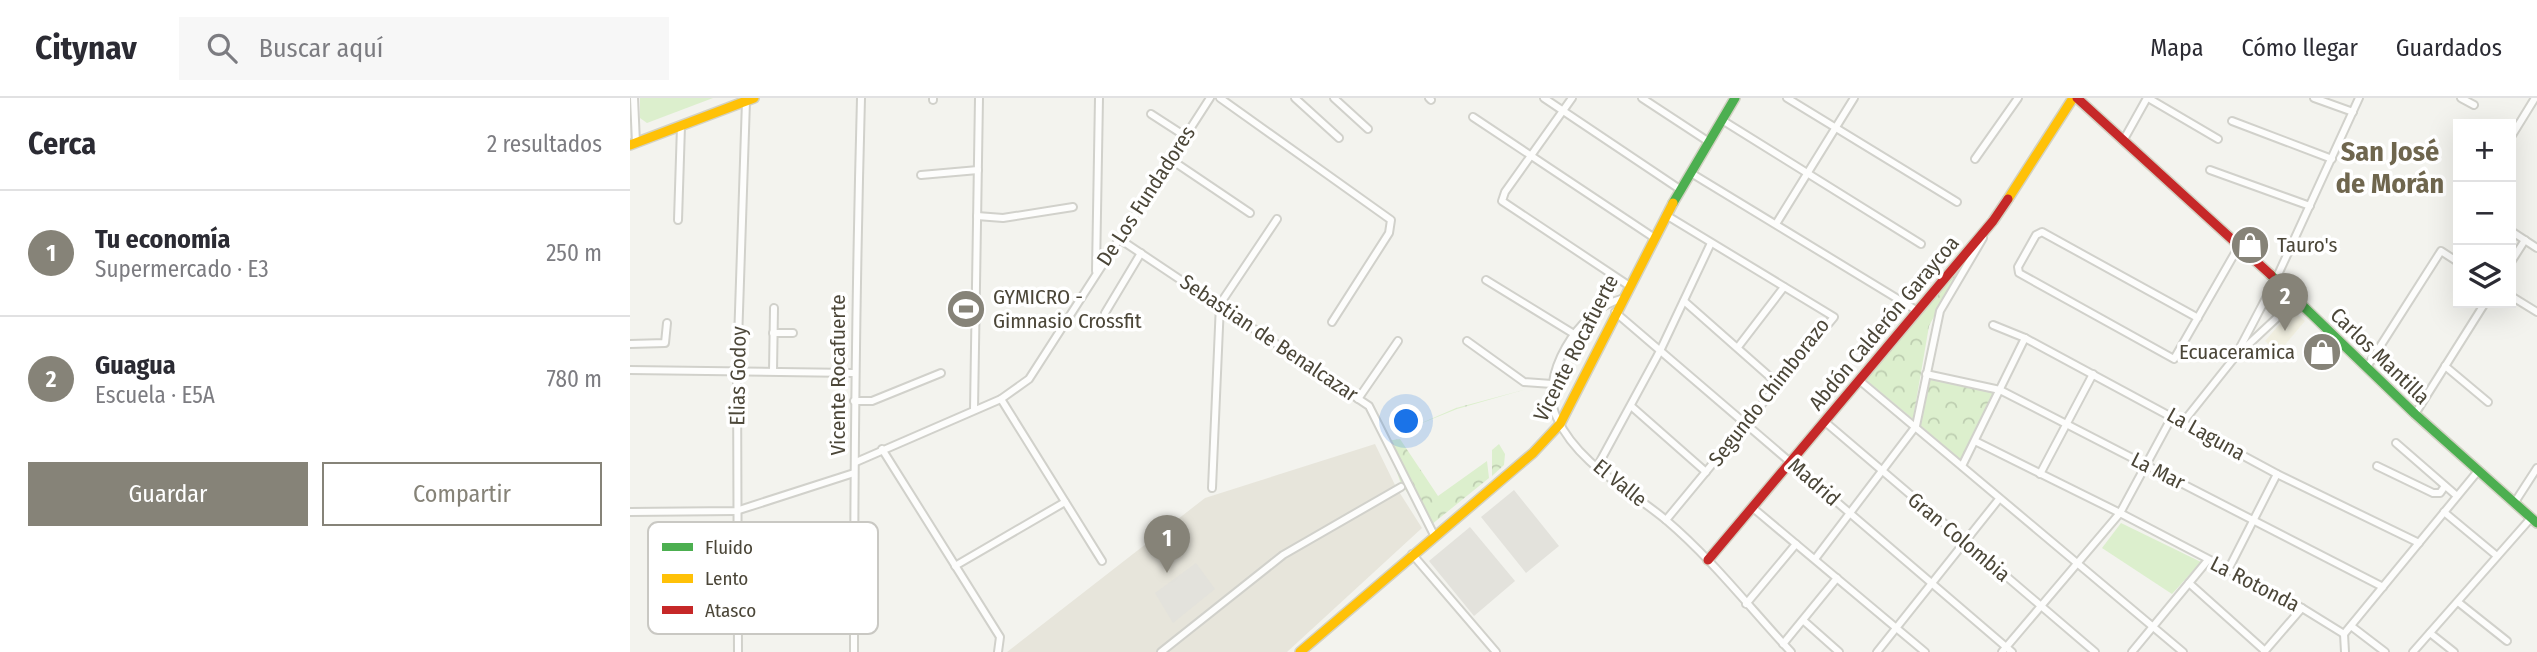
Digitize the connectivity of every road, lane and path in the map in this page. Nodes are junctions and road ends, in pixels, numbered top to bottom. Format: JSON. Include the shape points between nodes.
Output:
{"nodes":[{"id":1,"x":634,"y":98,"type":"edge"},
{"id":2,"x":861,"y":98,"type":"edge"},
{"id":3,"x":979,"y":98,"type":"edge"},
{"id":4,"x":1099,"y":98,"type":"edge"},
{"id":5,"x":1210,"y":98,"type":"edge"},
{"id":6,"x":1220,"y":98,"type":"edge"},
{"id":7,"x":1295,"y":98,"type":"edge"},
{"id":8,"x":1335,"y":98,"type":"edge"},
{"id":9,"x":1544,"y":98,"type":"edge"},
{"id":10,"x":1572,"y":98,"type":"edge"},
{"id":11,"x":1642,"y":98,"type":"edge"},
{"id":12,"x":1735,"y":98,"type":"edge"},
{"id":13,"x":1787,"y":98,"type":"edge"},
{"id":14,"x":1854,"y":98,"type":"edge"},
{"id":15,"x":2018,"y":98,"type":"edge"},
{"id":16,"x":2075,"y":98,"type":"edge"},
{"id":17,"x":2148,"y":98,"type":"edge"},
{"id":18,"x":2314,"y":98,"type":"edge"},
{"id":19,"x":2359,"y":98,"type":"edge"},
{"id":20,"x":2461,"y":98,"type":"edge"},
{"id":21,"x":2535,"y":98,"type":"edge"},
{"id":22,"x":750,"y":99,"type":"edge"},
{"id":23,"x":2474,"y":105,"type":"dead end"},
{"id":24,"x":1563,"y":111,"type":"junction"},
{"id":25,"x":2353,"y":112,"type":"junction"},
{"id":26,"x":1150,"y":114,"type":"dead end"},
{"id":27,"x":1473,"y":117,"type":"dead end"},
{"id":28,"x":1722,"y":120,"type":"junction"},
{"id":29,"x":2232,"y":121,"type":"dead end"},
{"id":30,"x":681,"y":126,"type":"junction"},
{"id":31,"x":1835,"y":127,"type":"junction"},
{"id":32,"x":1368,"y":129,"type":"dead end"},
{"id":33,"x":2516,"y":129,"type":"edge"},
{"id":34,"x":1185,"y":136,"type":"junction"},
{"id":35,"x":1339,"y":138,"type":"dead end"},
{"id":36,"x":2218,"y":139,"type":"dead end"},
{"id":37,"x":2123,"y":141,"type":"junction"},
{"id":38,"x":1709,"y":142,"type":"junction"},
{"id":39,"x":633,"y":144,"type":"edge"},
{"id":40,"x":1531,"y":155,"type":"junction"},
{"id":41,"x":1170,"y":159,"type":"junction"},
{"id":42,"x":1975,"y":159,"type":"dead end"},
{"id":43,"x":2332,"y":159,"type":"junction"},
{"id":44,"x":978,"y":170,"type":"junction"},
{"id":45,"x":2210,"y":170,"type":"dead end"},
{"id":46,"x":1807,"y":172,"type":"junction"},
{"id":47,"x":1691,"y":173,"type":"junction"},
{"id":48,"x":921,"y":175,"type":"dead end"},
{"id":49,"x":1681,"y":190,"type":"junction"},
{"id":50,"x":1957,"y":202,"type":"dead end"},
{"id":51,"x":2310,"y":206,"type":"junction"},
{"id":52,"x":1073,"y":207,"type":"dead end"},
{"id":53,"x":1250,"y":213,"type":"dead end"},
{"id":54,"x":1666,"y":215,"type":"junction"},
{"id":55,"x":977,"y":216,"type":"junction"},
{"id":56,"x":1277,"y":219,"type":"dead end"},
{"id":57,"x":678,"y":220,"type":"dead end"},
{"id":58,"x":1993,"y":221,"type":"junction"},
{"id":59,"x":1776,"y":224,"type":"junction"},
{"id":60,"x":2516,"y":235,"type":"edge"},
{"id":61,"x":1096,"y":237,"type":"junction"},
{"id":62,"x":1653,"y":237,"type":"junction"},
{"id":63,"x":2525,"y":240,"type":"junction"},
{"id":64,"x":1116,"y":241,"type":"junction"},
{"id":65,"x":1711,"y":243,"type":"junction"},
{"id":66,"x":1921,"y":244,"type":"dead end"},
{"id":67,"x":2239,"y":246,"type":"junction"},
{"id":68,"x":2537,"y":248,"type":"edge"},
{"id":69,"x":1141,"y":253,"type":"junction"},
{"id":70,"x":2516,"y":254,"type":"edge"},
{"id":71,"x":2453,"y":259,"type":"edge"},
{"id":72,"x":1096,"y":273,"type":"junction"},
{"id":73,"x":2276,"y":279,"type":"junction"},
{"id":74,"x":1486,"y":281,"type":"dead end"},
{"id":75,"x":1628,"y":285,"type":"junction"},
{"id":76,"x":1784,"y":287,"type":"junction"},
{"id":77,"x":1621,"y":299,"type":"junction"},
{"id":78,"x":2297,"y":299,"type":"junction"},
{"id":79,"x":2516,"y":299,"type":"edge"},
{"id":80,"x":1684,"y":301,"type":"junction"},
{"id":81,"x":1220,"y":304,"type":"junction"},
{"id":82,"x":774,"y":308,"type":"dead end"},
{"id":83,"x":2482,"y":308,"type":"edge"},
{"id":84,"x":1916,"y":310,"type":"junction"},
{"id":85,"x":1615,"y":312,"type":"junction"},
{"id":86,"x":2537,"y":312,"type":"edge"},
{"id":87,"x":1105,"y":313,"type":"dead end"},
{"id":88,"x":2198,"y":318,"type":"junction"},
{"id":89,"x":1332,"y":322,"type":"dead end"},
{"id":90,"x":667,"y":323,"type":"dead end"},
{"id":91,"x":1993,"y":326,"type":"dead end"},
{"id":92,"x":773,"y":333,"type":"junction"},
{"id":93,"x":793,"y":333,"type":"dead end"},
{"id":94,"x":1574,"y":334,"type":"junction"},
{"id":95,"x":2025,"y":338,"type":"junction"},
{"id":96,"x":1398,"y":341,"type":"dead end"},
{"id":97,"x":1467,"y":341,"type":"dead end"},
{"id":98,"x":630,"y":344,"type":"edge"},
{"id":99,"x":1738,"y":347,"type":"junction"},
{"id":100,"x":1660,"y":351,"type":"junction"},
{"id":101,"x":2235,"y":356,"type":"junction"},
{"id":102,"x":2445,"y":366,"type":"junction"},
{"id":103,"x":2367,"y":368,"type":"junction"},
{"id":104,"x":630,"y":370,"type":"edge"},
{"id":105,"x":737,"y":371,"type":"junction"},
{"id":106,"x":773,"y":371,"type":"junction"},
{"id":107,"x":853,"y":373,"type":"junction"},
{"id":108,"x":941,"y":373,"type":"dead end"},
{"id":109,"x":1926,"y":374,"type":"junction"},
{"id":110,"x":2093,"y":374,"type":"junction"},
{"id":111,"x":1859,"y":380,"type":"junction"},
{"id":112,"x":1552,"y":384,"type":"junction"},
{"id":113,"x":1779,"y":384,"type":"junction"},
{"id":114,"x":2000,"y":390,"type":"junction"},
{"id":115,"x":1001,"y":399,"type":"junction"},
{"id":116,"x":1358,"y":399,"type":"junction"},
{"id":117,"x":854,"y":401,"type":"junction"},
{"id":118,"x":2488,"y":402,"type":"dead end"},
{"id":119,"x":1631,"y":406,"type":"junction"},
{"id":120,"x":974,"y":410,"type":"junction"},
{"id":121,"x":2415,"y":414,"type":"junction"},
{"id":122,"x":2173,"y":415,"type":"junction"},
{"id":123,"x":1824,"y":421,"type":"junction"},
{"id":124,"x":2184,"y":421,"type":"junction"},
{"id":125,"x":1560,"y":424,"type":"junction"},
{"id":126,"x":1746,"y":424,"type":"junction"},
{"id":127,"x":2067,"y":425,"type":"junction"},
{"id":128,"x":1916,"y":426,"type":"junction"},
{"id":129,"x":1975,"y":441,"type":"junction"},
{"id":130,"x":2396,"y":443,"type":"dead end"},
{"id":131,"x":882,"y":449,"type":"junction"},
{"id":132,"x":856,"y":462,"type":"junction"},
{"id":133,"x":1791,"y":463,"type":"junction"},
{"id":134,"x":2147,"y":465,"type":"junction"},
{"id":135,"x":1962,"y":466,"type":"junction"},
{"id":136,"x":2377,"y":466,"type":"dead end"},
{"id":137,"x":1597,"y":467,"type":"junction"},
{"id":138,"x":2537,"y":468,"type":"edge"},
{"id":139,"x":2478,"y":471,"type":"junction"},
{"id":140,"x":1706,"y":472,"type":"junction"},
{"id":141,"x":1882,"y":472,"type":"junction"},
{"id":142,"x":854,"y":473,"type":"junction"},
{"id":143,"x":2040,"y":474,"type":"junction"},
{"id":144,"x":2277,"y":474,"type":"junction"},
{"id":145,"x":2445,"y":486,"type":"junction"},
{"id":146,"x":1401,"y":487,"type":"dead end"},
{"id":147,"x":1212,"y":488,"type":"dead end"},
{"id":148,"x":2457,"y":496,"type":"junction"},
{"id":149,"x":1999,"y":499,"type":"junction"},
{"id":150,"x":1065,"y":502,"type":"junction"},
{"id":151,"x":2515,"y":502,"type":"junction"},
{"id":152,"x":1753,"y":508,"type":"junction"},
{"id":153,"x":736,"y":511,"type":"junction"},
{"id":154,"x":630,"y":512,"type":"edge"},
{"id":155,"x":1849,"y":512,"type":"junction"},
{"id":156,"x":2444,"y":512,"type":"junction"},
{"id":157,"x":2120,"y":513,"type":"junction"},
{"id":158,"x":2254,"y":519,"type":"junction"},
{"id":159,"x":1666,"y":520,"type":"junction"},
{"id":160,"x":2534,"y":520,"type":"edge"},
{"id":161,"x":736,"y":522,"type":"edge"},
{"id":162,"x":854,"y":522,"type":"edge"},
{"id":163,"x":1434,"y":535,"type":"junction"},
{"id":164,"x":1965,"y":543,"type":"junction"},
{"id":165,"x":2419,"y":543,"type":"junction"},
{"id":166,"x":1796,"y":544,"type":"junction"},
{"id":167,"x":1412,"y":554,"type":"junction"},
{"id":168,"x":2497,"y":556,"type":"junction"},
{"id":169,"x":1815,"y":559,"type":"junction"},
{"id":170,"x":1708,"y":560,"type":"junction"},
{"id":171,"x":2208,"y":560,"type":"junction"},
{"id":172,"x":1102,"y":561,"type":"dead end"},
{"id":173,"x":2078,"y":563,"type":"junction"},
{"id":174,"x":955,"y":566,"type":"junction"},
{"id":175,"x":2227,"y":572,"type":"junction"},
{"id":176,"x":1837,"y":578,"type":"junction"},
{"id":177,"x":2189,"y":583,"type":"junction"},
{"id":178,"x":1933,"y":584,"type":"junction"},
{"id":179,"x":2383,"y":587,"type":"junction"},
{"id":180,"x":2458,"y":601,"type":"junction"},
{"id":181,"x":1746,"y":604,"type":"junction"},
{"id":182,"x":2040,"y":606,"type":"junction"},
{"id":183,"x":2302,"y":608,"type":"junction"},
{"id":184,"x":1804,"y":621,"type":"junction"},
{"id":185,"x":1897,"y":626,"type":"junction"},
{"id":186,"x":2153,"y":626,"type":"junction"},
{"id":187,"x":2351,"y":626,"type":"junction"},
{"id":188,"x":2430,"y":633,"type":"junction"},
{"id":189,"x":738,"y":634,"type":"edge"},
{"id":190,"x":854,"y":634,"type":"edge"},
{"id":191,"x":2344,"y":634,"type":"junction"},
{"id":192,"x":2507,"y":641,"type":"dead end"},
{"id":193,"x":1783,"y":644,"type":"junction"},
{"id":194,"x":2007,"y":650,"type":"edge"},
{"id":195,"x":738,"y":652,"type":"edge"},
{"id":196,"x":854,"y":652,"type":"edge"},
{"id":197,"x":998,"y":652,"type":"edge"},
{"id":198,"x":1161,"y":652,"type":"edge"},
{"id":199,"x":1300,"y":652,"type":"edge"},
{"id":200,"x":1496,"y":652,"type":"edge"},
{"id":201,"x":1791,"y":652,"type":"edge"},
{"id":202,"x":1839,"y":652,"type":"edge"},
{"id":203,"x":1877,"y":652,"type":"edge"},
{"id":204,"x":1925,"y":652,"type":"edge"},
{"id":205,"x":2095,"y":652,"type":"edge"},
{"id":206,"x":2132,"y":652,"type":"edge"},
{"id":207,"x":2183,"y":652,"type":"edge"},
{"id":208,"x":2264,"y":652,"type":"edge"},
{"id":209,"x":2345,"y":652,"type":"edge"},
{"id":210,"x":2385,"y":652,"type":"edge"},
{"id":211,"x":2413,"y":652,"type":"edge"},
{"id":212,"x":2454,"y":652,"type":"edge"}],
"edges":[{"from":1,"to":39,"type":"street"},
{"from":2,"to":107,"type":"street","name":"Vicente Rocafuerte"},
{"from":3,"to":44,"type":"street"},
{"from":4,"to":61,"type":"street"},
{"from":5,"to":34,"type":"street","name":"De Los Fundadores"},
{"from":6,"to":89,"type":"street","via":[[1391,220],[1389,233]]},
{"from":7,"to":35,"type":"street"},
{"from":8,"to":32,"type":"street"},
{"from":9,"to":24,"type":"street"},
{"from":10,"to":24,"type":"street"},
{"from":11,"to":38,"type":"street"},
{"from":12,"to":28,"type":"street","name":"Vicente Rocafuerte"},
{"from":13,"to":31,"type":"street"},
{"from":14,"to":31,"type":"street"},
{"from":15,"to":42,"type":"street"},
{"from":16,"to":37,"type":"street","name":"Carlos Mantilla"},
{"from":16,"to":58,"type":"street","name":"Abdón Calderón Garaycoa"},
{"from":17,"to":36,"type":"street"},
{"from":17,"to":37,"type":"street"},
{"from":18,"to":25,"type":"street"},
{"from":19,"to":25,"type":"street"},
{"from":20,"to":23,"type":"street"},
{"from":21,"to":33,"type":"street"},
{"from":22,"to":30,"type":"street"},
{"from":22,"to":105,"type":"street","name":"Elias Godoy"},
{"from":24,"to":40,"type":"street"},
{"from":24,"to":49,"type":"street"},
{"from":25,"to":43,"type":"street"},
{"from":26,"to":34,"type":"street"},
{"from":27,"to":40,"type":"street"},
{"from":28,"to":38,"type":"street","name":"Vicente Rocafuerte"},
{"from":28,"to":46,"type":"street"},
{"from":29,"to":43,"type":"street"},
{"from":30,"to":39,"type":"street"},
{"from":30,"to":57,"type":"street"},
{"from":31,"to":46,"type":"street"},
{"from":31,"to":50,"type":"street"},
{"from":34,"to":41,"type":"street","name":"De Los Fundadores"},
{"from":37,"to":67,"type":"street","name":"Carlos Mantilla"},
{"from":38,"to":47,"type":"street","name":"Vicente Rocafuerte"},
{"from":40,"to":62,"type":"street"},
{"from":40,"to":75,"type":"street","via":[[1502,199],[1504,205]]},
{"from":41,"to":53,"type":"street"},
{"from":41,"to":64,"type":"street","name":"De Los Fundadores"},
{"from":43,"to":51,"type":"street"},
{"from":44,"to":48,"type":"street"},
{"from":44,"to":55,"type":"street"},
{"from":45,"to":51,"type":"street"},
{"from":46,"to":59,"type":"street"},
{"from":46,"to":66,"type":"street"},
{"from":47,"to":49,"type":"street","name":"Vicente Rocafuerte"},
{"from":47,"to":59,"type":"street"},
{"from":49,"to":54,"type":"street","name":"Vicente Rocafuerte"},
{"from":51,"to":73,"type":"street"},
{"from":52,"to":55,"type":"street","via":[[1003,218]]},
{"from":54,"to":62,"type":"street","name":"Vicente Rocafuerte"},
{"from":54,"to":65,"type":"street","name":"Segundo Chimborazo"},
{"from":55,"to":120,"type":"street"},
{"from":56,"to":81,"type":"street"},
{"from":58,"to":84,"type":"street","name":"Abdón Calderón Garaycoa"},
{"from":58,"to":109,"type":"street","via":[[1940,311]]},
{"from":59,"to":84,"type":"street"},
{"from":60,"to":63,"type":"street"},
{"from":61,"to":64,"type":"street","name":"Sebastian de Benalcazar"},
{"from":61,"to":72,"type":"street"},
{"from":62,"to":75,"type":"street","name":"Vicente Rocafuerte"},
{"from":63,"to":68,"type":"street"},
{"from":63,"to":70,"type":"street"},
{"from":64,"to":69,"type":"street","name":"Sebastian de Benalcazar"},
{"from":64,"to":72,"type":"street","name":"De Los Fundadores"},
{"from":65,"to":76,"type":"street","name":"Segundo Chimborazo"},
{"from":65,"to":80,"type":"street"},
{"from":67,"to":73,"type":"street","name":"Carlos Mantilla"},
{"from":67,"to":88,"type":"street"},
{"from":69,"to":81,"type":"street","name":"Sebastian de Benalcazar"},
{"from":69,"to":87,"type":"street"},
{"from":71,"to":103,"type":"street","via":[[2441,251]]},
{"from":72,"to":115,"type":"street","name":"De Los Fundadores","via":[[1035,373]]},
{"from":73,"to":78,"type":"street","name":"Carlos Mantilla"},
{"from":73,"to":101,"type":"street"},
{"from":74,"to":94,"type":"street"},
{"from":75,"to":77,"type":"street","name":"Vicente Rocafuerte"},
{"from":76,"to":99,"type":"street"},
{"from":76,"to":113,"type":"street","name":"Segundo Chimborazo","via":[[1834,317]]},
{"from":77,"to":85,"type":"street","name":"Vicente Rocafuerte"},
{"from":77,"to":94,"type":"street","via":[[1594,311]]},
{"from":78,"to":101,"type":"street"},
{"from":78,"to":103,"type":"street","name":"Carlos Mantilla"},
{"from":79,"to":86,"type":"street"},
{"from":80,"to":99,"type":"street"},
{"from":80,"to":100,"type":"street"},
{"from":81,"to":116,"type":"street","name":"Sebastian de Benalcazar"},
{"from":81,"to":147,"type":"street"},
{"from":82,"to":92,"type":"street"},
{"from":83,"to":102,"type":"street"},
{"from":84,"to":111,"type":"street","name":"Abdón Calderón Garaycoa"},
{"from":85,"to":100,"type":"street","name":"Madrid"},
{"from":85,"to":125,"type":"street","name":"Vicente Rocafuerte"},
{"from":88,"to":88,"type":"street","via":[[2038,231],[2017,270],[2174,359]]},
{"from":90,"to":98,"type":"street","via":[[665,344]]},
{"from":91,"to":95,"type":"street","name":"La Laguna"},
{"from":92,"to":93,"type":"street"},
{"from":92,"to":106,"type":"street"},
{"from":94,"to":112,"type":"street"},
{"from":95,"to":110,"type":"street","name":"La Laguna"},
{"from":95,"to":114,"type":"street"},
{"from":96,"to":116,"type":"street"},
{"from":97,"to":112,"type":"street","via":[[1524,382]]},
{"from":99,"to":113,"type":"street"},
{"from":100,"to":119,"type":"street"},
{"from":100,"to":126,"type":"street","name":"Madrid"},
{"from":101,"to":124,"type":"street"},
{"from":102,"to":118,"type":"street"},
{"from":102,"to":121,"type":"street"},
{"from":103,"to":121,"type":"street","name":"Carlos Mantilla"},
{"from":104,"to":105,"type":"street"},
{"from":105,"to":106,"type":"street"},
{"from":105,"to":153,"type":"street","name":"Elias Godoy"},
{"from":106,"to":107,"type":"street"},
{"from":107,"to":117,"type":"street","name":"Vicente Rocafuerte"},
{"from":108,"to":117,"type":"street","via":[[872,401]]},
{"from":109,"to":114,"type":"street","name":"La Mar"},
{"from":109,"to":128,"type":"street"},
{"from":110,"to":122,"type":"street","name":"La Laguna"},
{"from":110,"to":127,"type":"street"},
{"from":111,"to":123,"type":"street","name":"Abdón Calderón Garaycoa"},
{"from":111,"to":128,"type":"street"},
{"from":112,"to":125,"type":"street","name":"El Valle","via":[[1554,412]]},
{"from":113,"to":126,"type":"street","name":"Segundo Chimborazo"},
{"from":114,"to":127,"type":"street","name":"La Mar"},
{"from":114,"to":129,"type":"street"},
{"from":115,"to":120,"type":"street","name":"De Los Fundadores"},
{"from":115,"to":150,"type":"street"},
{"from":116,"to":163,"type":"street","name":"Sebastian de Benalcazar","via":[[1369,407]]},
{"from":117,"to":132,"type":"street","name":"Vicente Rocafuerte"},
{"from":119,"to":137,"type":"street"},
{"from":119,"to":140,"type":"street"},
{"from":120,"to":131,"type":"street","name":"De Los Fundadores"},
{"from":121,"to":139,"type":"street","name":"Carlos Mantilla"},
{"from":122,"to":124,"type":"street","name":"La Laguna"},
{"from":122,"to":134,"type":"street"},
{"from":123,"to":133,"type":"street","name":"Abdón Calderón Garaycoa"},
{"from":123,"to":141,"type":"street","name":"Gran Colombia"},
{"from":124,"to":144,"type":"street","name":"La Laguna"},
{"from":125,"to":137,"type":"street","name":"El Valle"},
{"from":125,"to":163,"type":"street","name":"Vicente Rocafuerte","via":[[1533,453]]},
{"from":126,"to":133,"type":"street","name":"Madrid"},
{"from":126,"to":140,"type":"street","name":"Segundo Chimborazo"},
{"from":127,"to":134,"type":"street","name":"La Mar"},
{"from":127,"to":143,"type":"street"},
{"from":128,"to":135,"type":"street"},
{"from":128,"to":141,"type":"street"},
{"from":129,"to":135,"type":"street"},
{"from":129,"to":143,"type":"street","name":"La Rotonda"},
{"from":130,"to":145,"type":"street"},
{"from":131,"to":132,"type":"street","name":"De Los Fundadores"},
{"from":131,"to":174,"type":"street"},
{"from":132,"to":142,"type":"street","name":"Vicente Rocafuerte"},
{"from":133,"to":152,"type":"street","name":"Abdón Calderón Garaycoa"},
{"from":133,"to":155,"type":"street","name":"Madrid"},
{"from":134,"to":157,"type":"street"},
{"from":134,"to":158,"type":"street","name":"La Mar"},
{"from":135,"to":149,"type":"street"},
{"from":136,"to":145,"type":"street","via":[[2433,494]]},
{"from":137,"to":159,"type":"street","name":"El Valle"},
{"from":138,"to":151,"type":"street"},
{"from":139,"to":148,"type":"street"},
{"from":139,"to":151,"type":"street","name":"Carlos Mantilla"},
{"from":140,"to":159,"type":"street","name":"Segundo Chimborazo"},
{"from":141,"to":155,"type":"street"},
{"from":141,"to":164,"type":"street","name":"Gran Colombia"},
{"from":142,"to":153,"type":"street"},
{"from":142,"to":162,"type":"street","name":"Vicente Rocafuerte"},
{"from":143,"to":157,"type":"street","name":"La Rotonda"},
{"from":144,"to":158,"type":"street"},
{"from":144,"to":165,"type":"street","name":"La Laguna"},
{"from":145,"to":148,"type":"street"},
{"from":146,"to":198,"type":"street","via":[[1283,555]]},
{"from":148,"to":156,"type":"street"},
{"from":149,"to":164,"type":"street"},
{"from":149,"to":173,"type":"street"},
{"from":150,"to":172,"type":"street"},
{"from":150,"to":174,"type":"street"},
{"from":151,"to":160,"type":"street","name":"Carlos Mantilla"},
{"from":152,"to":166,"type":"street"},
{"from":152,"to":170,"type":"street","name":"Abdón Calderón Garaycoa"},
{"from":153,"to":154,"type":"street"},
{"from":153,"to":161,"type":"street","name":"Elias Godoy"},
{"from":155,"to":169,"type":"street"},
{"from":155,"to":178,"type":"street","name":"Madrid"},
{"from":156,"to":165,"type":"street"},
{"from":156,"to":168,"type":"street"},
{"from":157,"to":171,"type":"street","name":"La Rotonda"},
{"from":157,"to":173,"type":"street"},
{"from":158,"to":175,"type":"street"},
{"from":158,"to":179,"type":"street","name":"La Mar"},
{"from":159,"to":170,"type":"street","name":"El Valle"},
{"from":160,"to":168,"type":"street"},
{"from":163,"to":167,"type":"street","name":"Vicente Rocafuerte"},
{"from":164,"to":178,"type":"street"},
{"from":164,"to":182,"type":"street","name":"Gran Colombia"},
{"from":165,"to":179,"type":"street"},
{"from":166,"to":169,"type":"street"},
{"from":166,"to":181,"type":"street"},
{"from":167,"to":199,"type":"street","name":"Vicente Rocafuerte"},
{"from":167,"to":200,"type":"street"},
{"from":168,"to":180,"type":"street"},
{"from":169,"to":176,"type":"street"},
{"from":170,"to":181,"type":"street","name":"El Valle"},
{"from":171,"to":175,"type":"street","name":"La Rotonda"},
{"from":171,"to":177,"type":"street"},
{"from":173,"to":182,"type":"street"},
{"from":173,"to":186,"type":"street"},
{"from":174,"to":197,"type":"street","via":[[1000,637]]},
{"from":175,"to":183,"type":"street","name":"La Rotonda"},
{"from":176,"to":184,"type":"street"},
{"from":176,"to":185,"type":"street"},
{"from":177,"to":186,"type":"street"},
{"from":177,"to":208,"type":"street"},
{"from":178,"to":185,"type":"street"},
{"from":178,"to":194,"type":"street","name":"Madrid"},
{"from":179,"to":187,"type":"street"},
{"from":180,"to":188,"type":"street"},
{"from":180,"to":192,"type":"street"},
{"from":181,"to":193,"type":"street","name":"El Valle"},
{"from":182,"to":194,"type":"street"},
{"from":182,"to":205,"type":"street","name":"Gran Colombia"},
{"from":183,"to":191,"type":"street","name":"La Rotonda"},
{"from":183,"to":208,"type":"street"},
{"from":184,"to":193,"type":"street"},
{"from":184,"to":202,"type":"street"},
{"from":185,"to":203,"type":"street"},
{"from":185,"to":204,"type":"street"},
{"from":186,"to":206,"type":"street"},
{"from":186,"to":207,"type":"street"},
{"from":187,"to":191,"type":"street"},
{"from":187,"to":210,"type":"street"},
{"from":188,"to":211,"type":"street"},
{"from":188,"to":212,"type":"street"},
{"from":189,"to":195,"type":"street","name":"Elias Godoy"},
{"from":190,"to":196,"type":"street","name":"Vicente Rocafuerte"},
{"from":191,"to":209,"type":"street"},
{"from":193,"to":201,"type":"street","name":"El Valle"}]}
